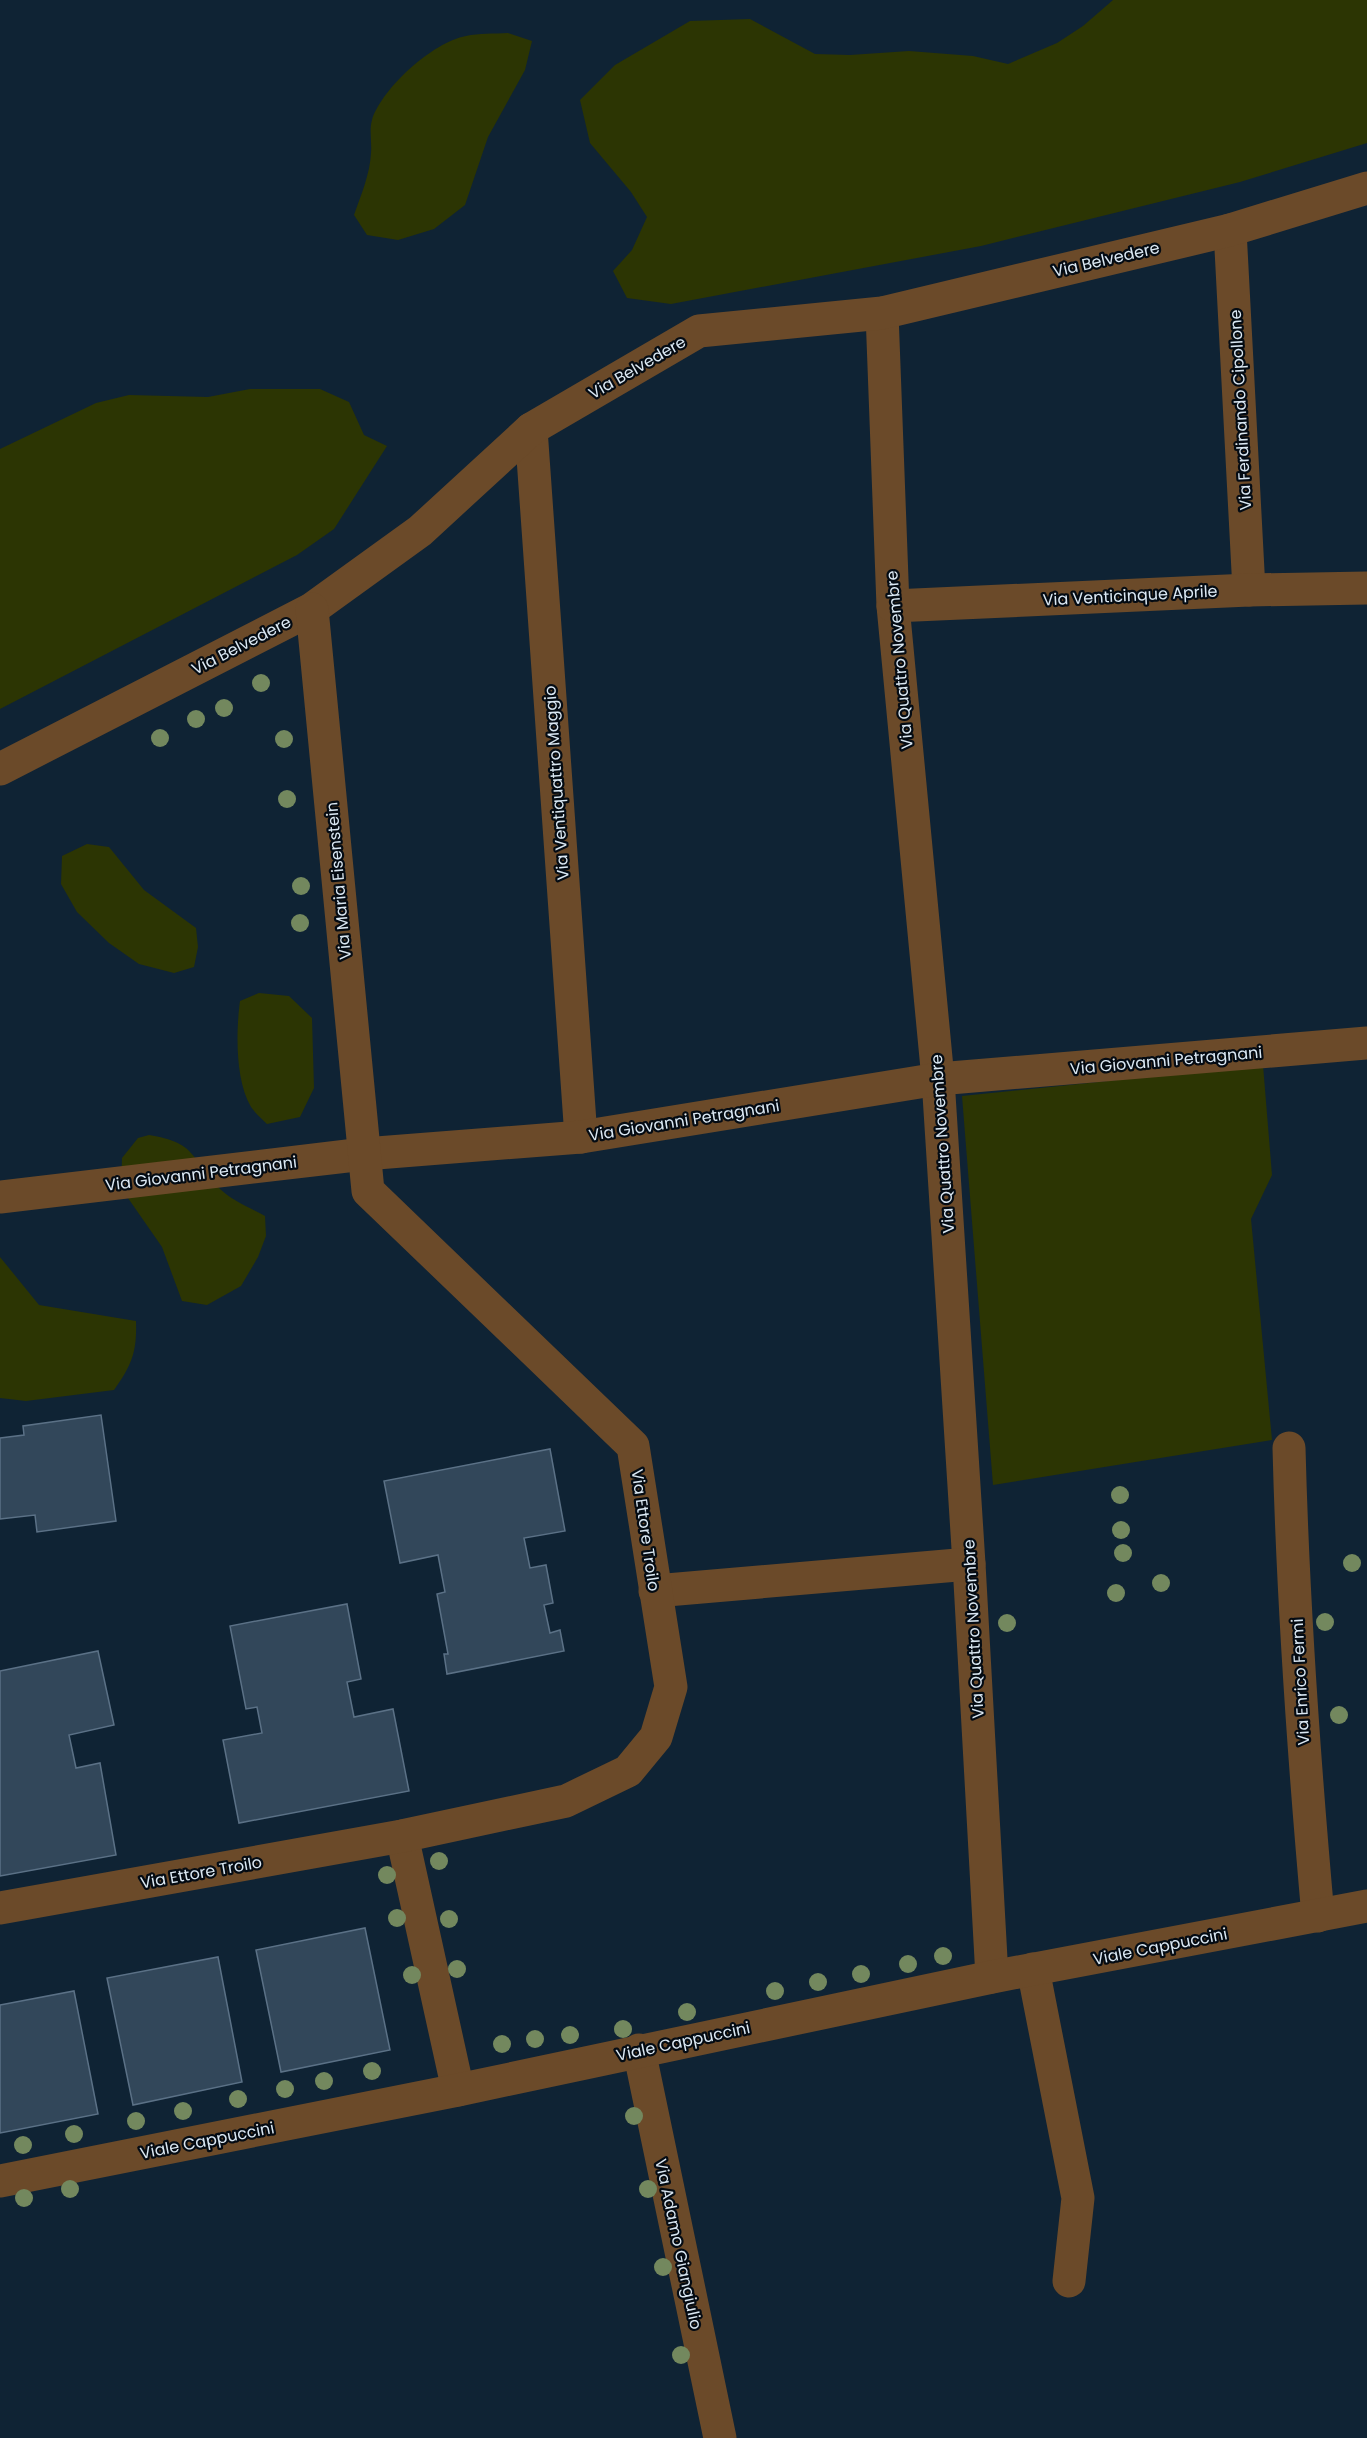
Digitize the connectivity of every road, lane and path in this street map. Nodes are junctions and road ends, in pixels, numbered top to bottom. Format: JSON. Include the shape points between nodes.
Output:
{"nodes":[{"id":1,"x":1367,"y":188,"type":"edge"},
{"id":2,"x":1230,"y":230,"type":"junction"},
{"id":3,"x":882,"y":313,"type":"junction"},
{"id":4,"x":531,"y":429,"type":"junction"},
{"id":5,"x":1367,"y":588,"type":"edge"},
{"id":6,"x":1249,"y":590,"type":"junction"},
{"id":7,"x":893,"y":606,"type":"junction"},
{"id":8,"x":312,"y":609,"type":"junction"},
{"id":9,"x":0,"y":769,"type":"edge"},
{"id":10,"x":1367,"y":1043,"type":"edge"},
{"id":11,"x":938,"y":1079,"type":"junction"},
{"id":12,"x":581,"y":1137,"type":"junction"},
{"id":13,"x":364,"y":1154,"type":"junction"},
{"id":14,"x":0,"y":1197,"type":"edge"},
{"id":15,"x":1289,"y":1448,"type":"dead end"},
{"id":16,"x":969,"y":1564,"type":"junction"},
{"id":17,"x":655,"y":1591,"type":"junction"},
{"id":18,"x":402,"y":1836,"type":"junction"},
{"id":19,"x":1367,"y":1906,"type":"edge"},
{"id":20,"x":0,"y":1908,"type":"edge"},
{"id":21,"x":1318,"y":1916,"type":"junction"},
{"id":22,"x":1033,"y":1969,"type":"junction"},
{"id":23,"x":992,"y":1977,"type":"junction"},
{"id":24,"x":639,"y":2050,"type":"junction"},
{"id":25,"x":458,"y":2090,"type":"junction"},
{"id":26,"x":0,"y":2181,"type":"edge"},
{"id":27,"x":1069,"y":2281,"type":"dead end"},
{"id":28,"x":720,"y":2438,"type":"edge"}],
"edges":[{"from":1,"to":2,"type":"street","name":"Via Belvedere"},
{"from":2,"to":3,"type":"street","name":"Via Belvedere"},
{"from":2,"to":6,"type":"street","name":"Via Ferdinando Cipollone"},
{"from":3,"to":4,"type":"street","name":"Via Belvedere","via":[[699,331]]},
{"from":3,"to":7,"type":"street","name":"Via Quattro Novembre"},
{"from":4,"to":8,"type":"street","name":"Via Belvedere","via":[[420,531]]},
{"from":4,"to":12,"type":"street","name":"Via Ventiquattro Maggio"},
{"from":5,"to":6,"type":"street","name":"Via Venticinque Aprile"},
{"from":6,"to":7,"type":"street","name":"Via Venticinque Aprile"},
{"from":7,"to":11,"type":"street","name":"Via Quattro Novembre"},
{"from":8,"to":9,"type":"street","name":"Via Belvedere"},
{"from":8,"to":13,"type":"street","name":"Via Maria Eisenstein"},
{"from":10,"to":11,"type":"street","name":"Via Giovanni Petragnani"},
{"from":11,"to":12,"type":"street","name":"Via Giovanni Petragnani"},
{"from":11,"to":16,"type":"street","name":"Via Quattro Novembre"},
{"from":12,"to":13,"type":"street","name":"Via Giovanni Petragnani"},
{"from":13,"to":14,"type":"street","name":"Via Giovanni Petragnani"},
{"from":13,"to":17,"type":"street","name":"Via Ettore Troilo","via":[[368,1191],[633,1446]]},
{"from":15,"to":21,"type":"street","name":"Via Enrico Fermi","via":[[1304,1749]]},
{"from":16,"to":17,"type":"street"},
{"from":16,"to":23,"type":"street","name":"Via Quattro Novembre"},
{"from":17,"to":18,"type":"street","name":"Via Ettore Troilo","via":[[671,1687],[656,1737],[628,1771],[566,1801]]},
{"from":18,"to":20,"type":"street","name":"Via Ettore Troilo"},
{"from":18,"to":25,"type":"street"},
{"from":19,"to":21,"type":"street","name":"Viale Cappuccini"},
{"from":21,"to":22,"type":"street","name":"Viale Cappuccini"},
{"from":22,"to":23,"type":"street","name":"Viale Cappuccini"},
{"from":22,"to":27,"type":"street","via":[[1078,2198]]},
{"from":23,"to":24,"type":"street","name":"Viale Cappuccini"},
{"from":24,"to":25,"type":"street","name":"Viale Cappuccini"},
{"from":24,"to":28,"type":"street","name":"Via Adamo Giangiulio"},
{"from":25,"to":26,"type":"street","name":"Viale Cappuccini"}]}
